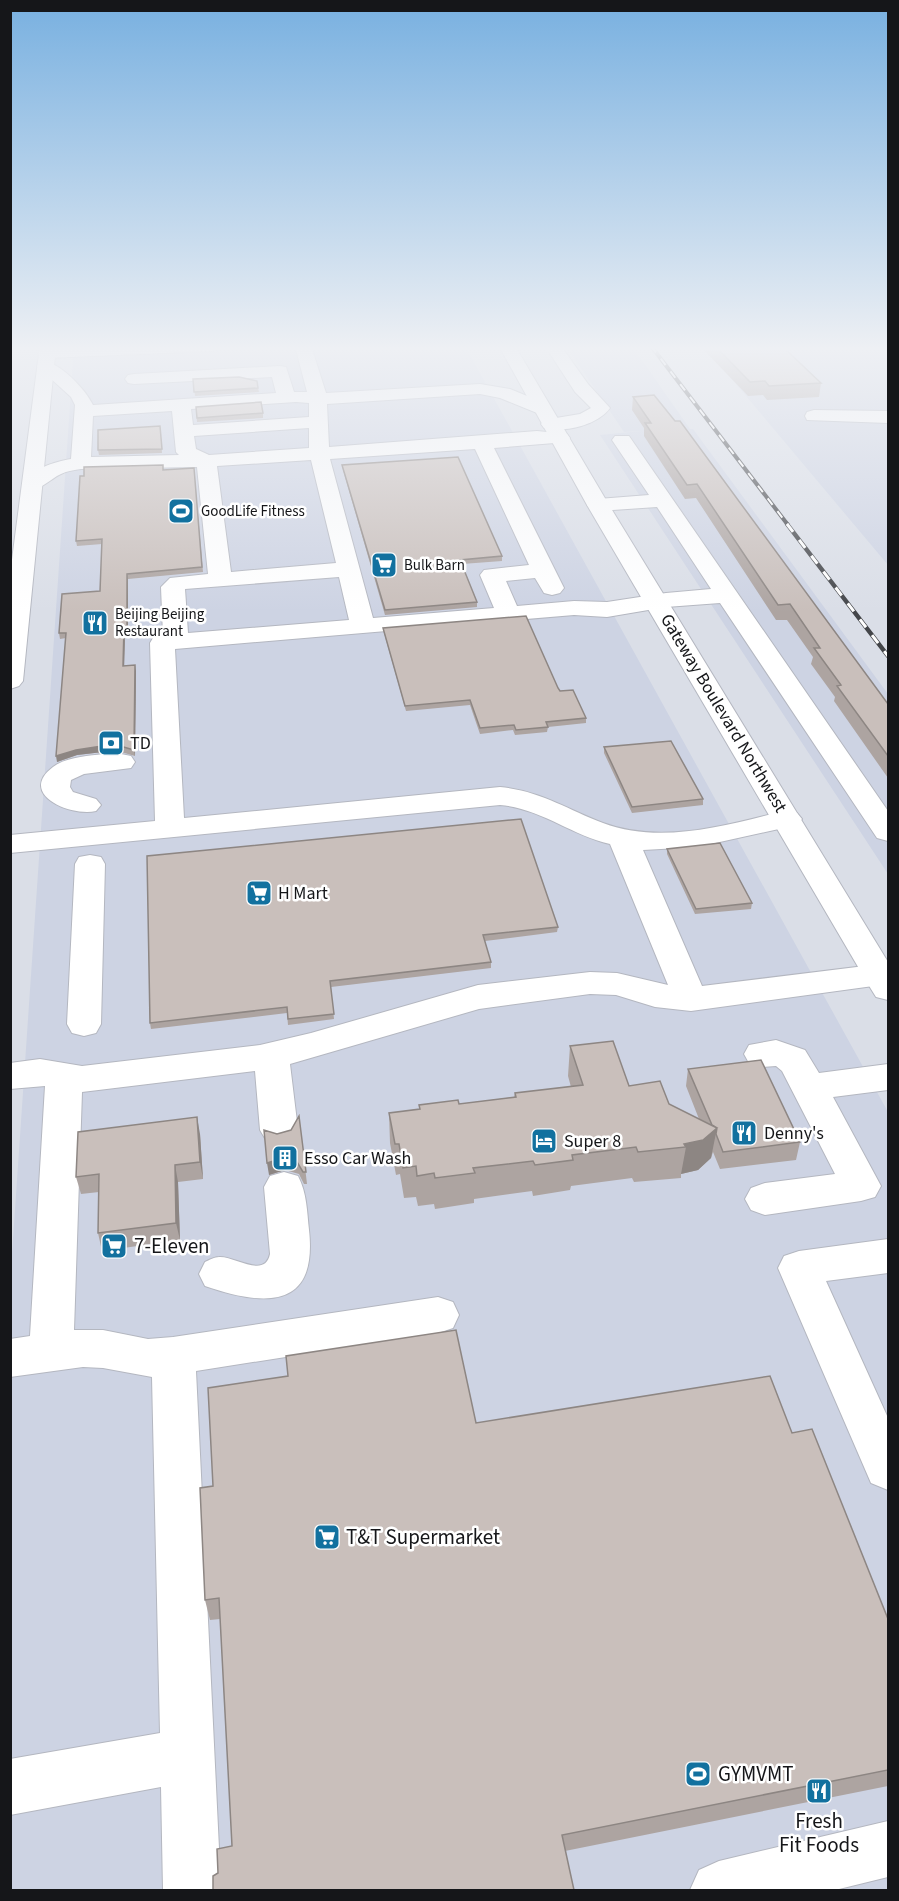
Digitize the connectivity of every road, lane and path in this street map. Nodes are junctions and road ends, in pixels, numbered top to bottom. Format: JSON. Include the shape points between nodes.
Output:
{"nodes":[{"id":1,"x":38,"y":435,"type":"edge"},
{"id":2,"x":85,"y":435,"type":"edge"},
{"id":3,"x":89,"y":435,"type":"edge"},
{"id":4,"x":172,"y":435,"type":"edge"},
{"id":5,"x":179,"y":435,"type":"edge"},
{"id":6,"x":318,"y":435,"type":"edge"},
{"id":7,"x":474,"y":435,"type":"edge"},
{"id":8,"x":530,"y":435,"type":"edge"},
{"id":9,"x":557,"y":435,"type":"edge"},
{"id":10,"x":622,"y":440,"type":"dead end"},
{"id":11,"x":482,"y":442,"type":"junction"},
{"id":12,"x":319,"y":453,"type":"junction"},
{"id":13,"x":206,"y":461,"type":"junction"},
{"id":14,"x":81,"y":463,"type":"junction"},
{"id":15,"x":32,"y":484,"type":"junction"},
{"id":16,"x":663,"y":500,"type":"junction"},
{"id":17,"x":598,"y":505,"type":"junction"},
{"id":18,"x":348,"y":569,"type":"junction"},
{"id":19,"x":543,"y":571,"type":"junction"},
{"id":20,"x":220,"y":579,"type":"junction"},
{"id":21,"x":728,"y":595,"type":"junction"},
{"id":22,"x":657,"y":601,"type":"junction"},
{"id":23,"x":569,"y":609,"type":"junction"},
{"id":24,"x":509,"y":614,"type":"junction"},
{"id":25,"x":363,"y":626,"type":"junction"},
{"id":26,"x":176,"y":642,"type":"junction"},
{"id":27,"x":10,"y":681,"type":"edge"},
{"id":28,"x":167,"y":757,"type":"junction"},
{"id":29,"x":86,"y":805,"type":"dead end"},
{"id":30,"x":787,"y":819,"type":"junction"},
{"id":31,"x":170,"y":829,"type":"junction"},
{"id":32,"x":888,"y":832,"type":"edge"},
{"id":33,"x":622,"y":836,"type":"junction"},
{"id":34,"x":10,"y":844,"type":"edge"},
{"id":35,"x":90,"y":864,"type":"dead end"},
{"id":36,"x":885,"y":982,"type":"edge"},
{"id":37,"x":691,"y":999,"type":"junction"},
{"id":38,"x":84,"y":1024,"type":"dead end"},
{"id":39,"x":762,"y":1054,"type":"dead end"},
{"id":40,"x":271,"y":1056,"type":"junction"},
{"id":41,"x":10,"y":1076,"type":"edge"},
{"id":42,"x":888,"y":1077,"type":"edge"},
{"id":43,"x":64,"y":1078,"type":"junction"},
{"id":44,"x":811,"y":1087,"type":"junction"},
{"id":45,"x":279,"y":1130,"type":"dead end"},
{"id":46,"x":284,"y":1187,"type":"dead end"},
{"id":47,"x":765,"y":1199,"type":"dead end"},
{"id":48,"x":888,"y":1256,"type":"edge"},
{"id":49,"x":220,"y":1274,"type":"dead end"},
{"id":50,"x":438,"y":1315,"type":"dead end"},
{"id":51,"x":31,"y":1355,"type":"edge"},
{"id":52,"x":172,"y":1356,"type":"junction"},
{"id":53,"x":888,"y":1468,"type":"edge"},
{"id":54,"x":186,"y":1755,"type":"junction"},
{"id":55,"x":10,"y":1787,"type":"edge"},
{"id":56,"x":888,"y":1849,"type":"edge"},
{"id":57,"x":192,"y":1890,"type":"edge"},
{"id":58,"x":719,"y":1890,"type":"edge"}],
"edges":[{"from":1,"to":15,"type":"main road"},
{"from":2,"to":14,"type":"main road"},
{"from":3,"to":4,"type":"main road","via":[[93,448],[100,452],[165,448]]},
{"from":5,"to":13,"type":"main road","via":[[186,452]]},
{"from":6,"to":12,"type":"main road"},
{"from":7,"to":11,"type":"main road"},
{"from":8,"to":11,"type":"main road","via":[[505,443]]},
{"from":9,"to":17,"type":"main road","name":"Gateway Boulevard Northwest"},
{"from":10,"to":16,"type":"main road"},
{"from":11,"to":12,"type":"main road"},
{"from":11,"to":19,"type":"main road"},
{"from":12,"to":13,"type":"main road"},
{"from":12,"to":18,"type":"main road"},
{"from":13,"to":14,"type":"main road"},
{"from":13,"to":20,"type":"main road"},
{"from":14,"to":15,"type":"main road","via":[[56,468]]},
{"from":15,"to":27,"type":"main road"},
{"from":16,"to":17,"type":"main road"},
{"from":16,"to":21,"type":"main road"},
{"from":17,"to":22,"type":"main road","name":"Gateway Boulevard Northwest"},
{"from":18,"to":20,"type":"main road"},
{"from":18,"to":25,"type":"main road"},
{"from":19,"to":23,"type":"main road"},
{"from":19,"to":24,"type":"main road","via":[[492,575]]},
{"from":20,"to":26,"type":"main road","via":[[183,582],[173,587]]},
{"from":21,"to":22,"type":"main road"},
{"from":21,"to":32,"type":"main road"},
{"from":22,"to":23,"type":"main road","via":[[628,609]]},
{"from":22,"to":30,"type":"main road","name":"Gateway Boulevard Northwest"},
{"from":23,"to":24,"type":"main road"},
{"from":24,"to":25,"type":"main road"},
{"from":25,"to":26,"type":"main road"},
{"from":26,"to":28,"type":"main road","via":[[162,643]]},
{"from":28,"to":29,"type":"main road","via":[[70,768],[58,777],[56,789],[67,800]]},
{"from":28,"to":31,"type":"main road"},
{"from":30,"to":33,"type":"main road","via":[[729,833],[655,842]]},
{"from":30,"to":36,"type":"main road","name":"Gateway Boulevard Northwest"},
{"from":31,"to":33,"type":"main road","via":[[506,796],[531,800],[597,830]]},
{"from":31,"to":34,"type":"main road"},
{"from":33,"to":37,"type":"main road"},
{"from":35,"to":38,"type":"main road"},
{"from":36,"to":37,"type":"main road"},
{"from":37,"to":40,"type":"main road","via":[[602,982],[495,994]]},
{"from":39,"to":44,"type":"main road","via":[[782,1053],[791,1057]]},
{"from":40,"to":43,"type":"main road","via":[[105,1077]]},
{"from":40,"to":45,"type":"main road"},
{"from":41,"to":43,"type":"main road","via":[[40,1072]]},
{"from":42,"to":44,"type":"main road"},
{"from":43,"to":51,"type":"main road"},
{"from":44,"to":47,"type":"main road","via":[[861,1186]]},
{"from":46,"to":49,"type":"main road","via":[[291,1263],[284,1274],[274,1281],[252,1284]]},
{"from":48,"to":53,"type":"main road","via":[[799,1268]]},
{"from":50,"to":52,"type":"main road"},
{"from":51,"to":52,"type":"main road","via":[[83,1348],[148,1358]]},
{"from":52,"to":54,"type":"main road"},
{"from":54,"to":55,"type":"main road"},
{"from":54,"to":57,"type":"main road"},
{"from":56,"to":58,"type":"main road"}]}
